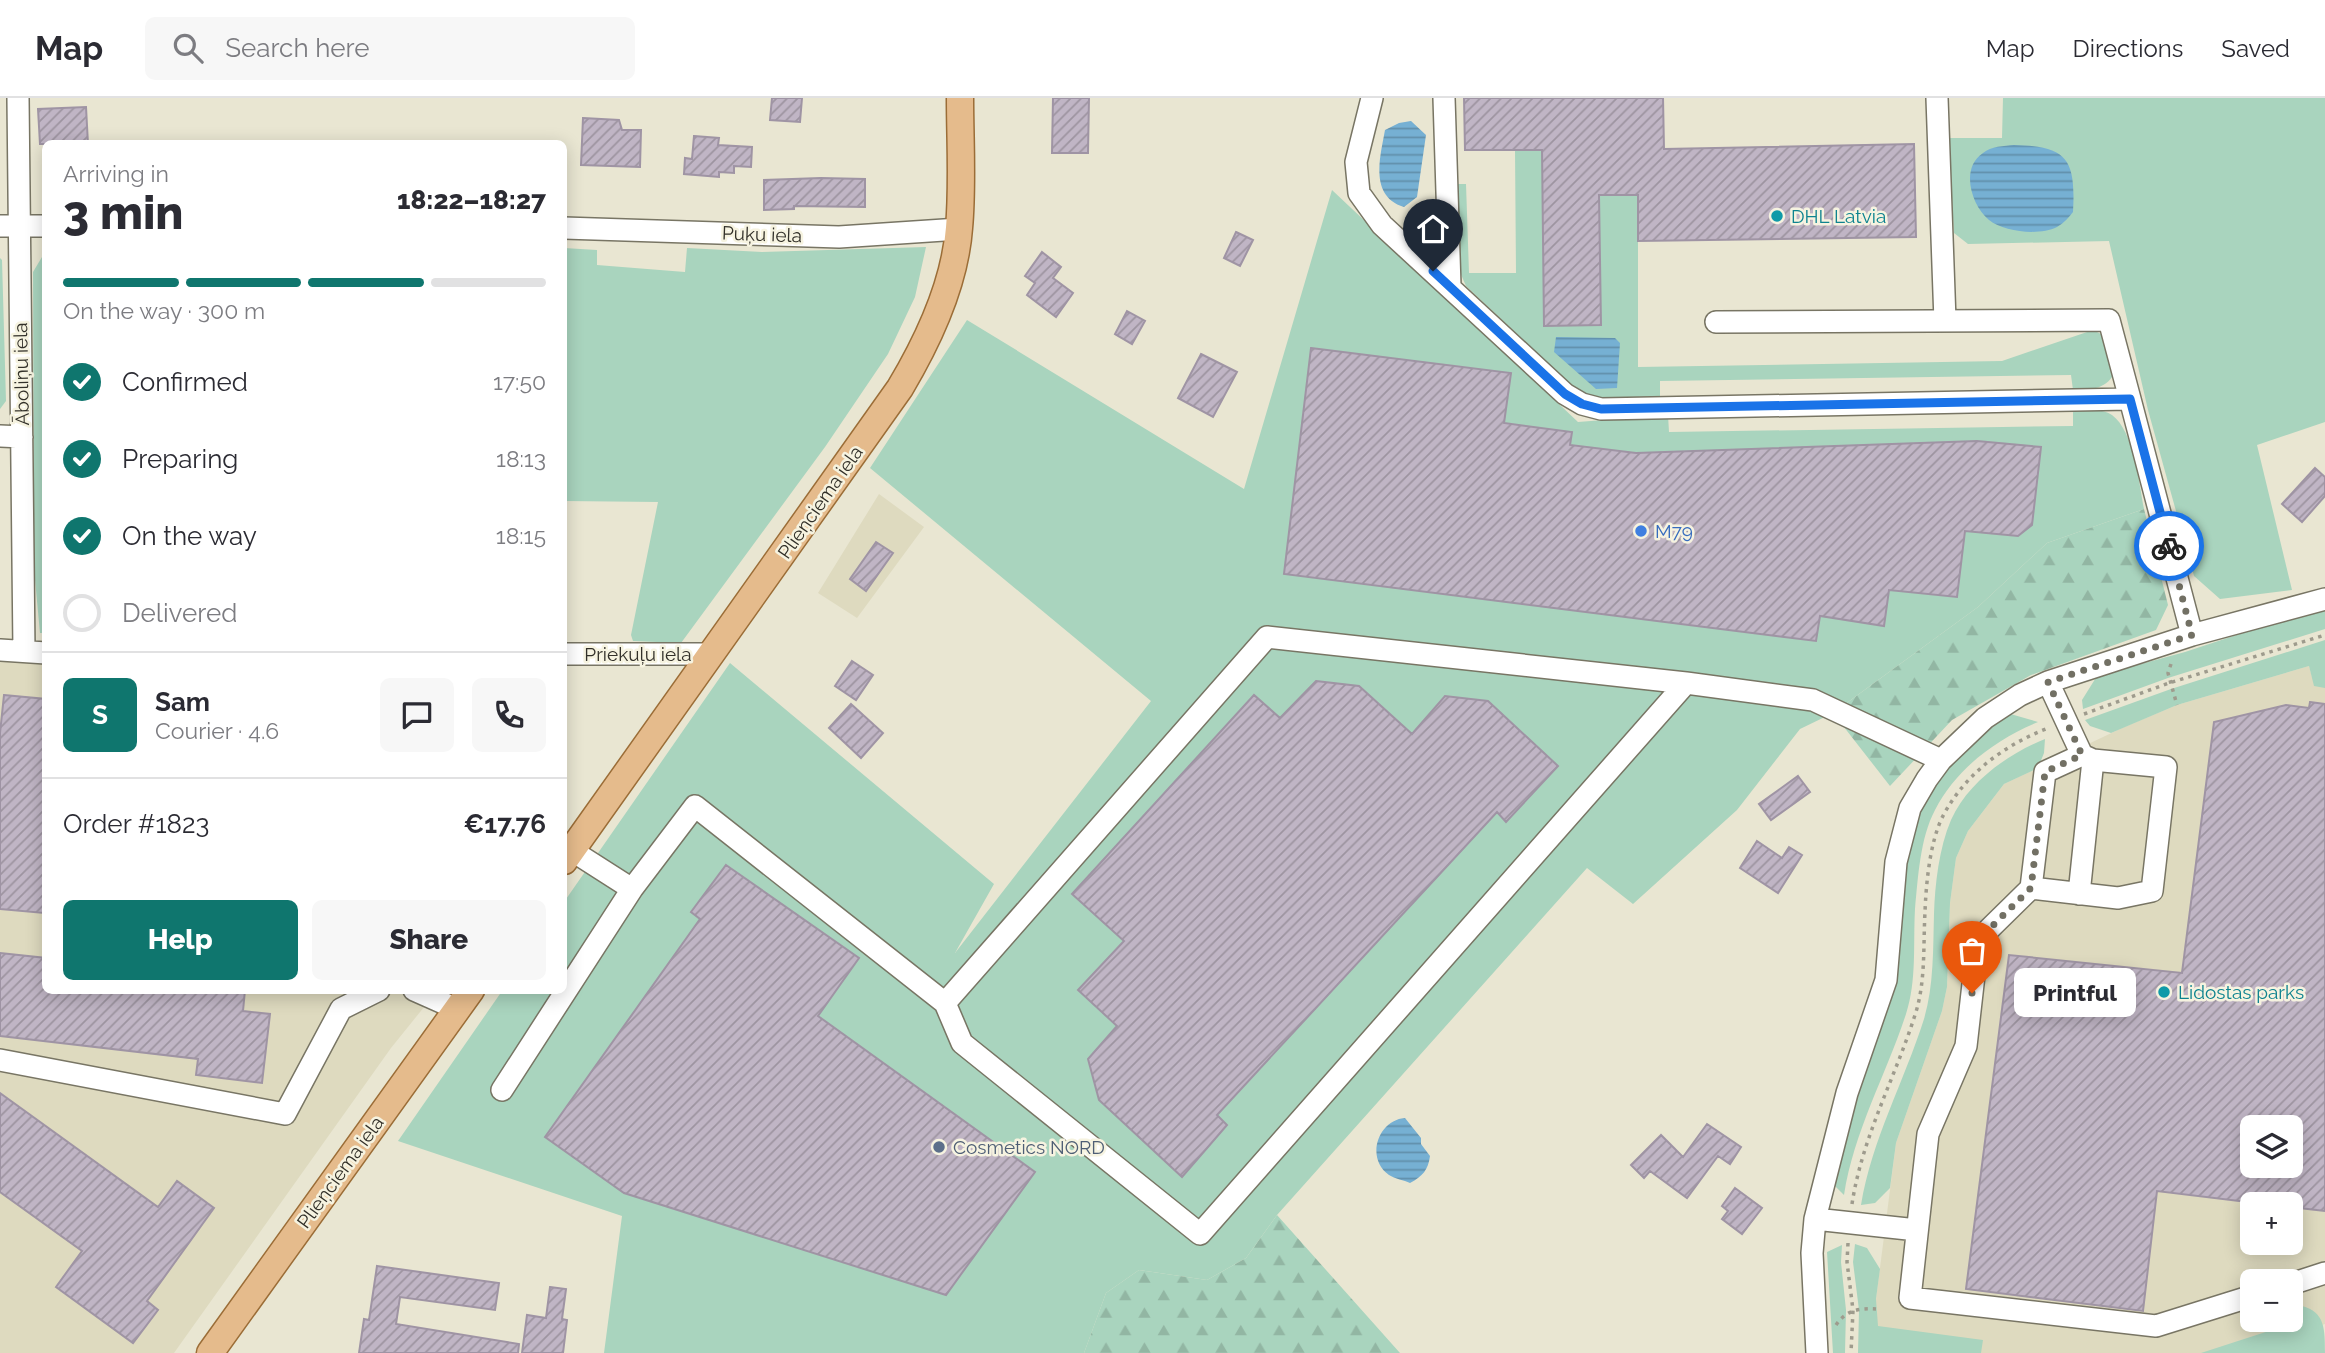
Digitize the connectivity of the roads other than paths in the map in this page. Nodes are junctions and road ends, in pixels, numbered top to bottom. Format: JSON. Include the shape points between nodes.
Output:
{"nodes":[{"id":1,"x":18,"y":98,"type":"edge"},
{"id":2,"x":960,"y":98,"type":"edge"},
{"id":3,"x":1372,"y":98,"type":"edge"},
{"id":4,"x":1444,"y":98,"type":"edge"},
{"id":5,"x":1937,"y":98,"type":"edge"},
{"id":6,"x":10,"y":226,"type":"edge"},
{"id":7,"x":42,"y":226,"type":"edge"},
{"id":8,"x":567,"y":228,"type":"edge"},
{"id":9,"x":959,"y":229,"type":"junction"},
{"id":10,"x":1450,"y":286,"type":"junction"},
{"id":11,"x":1945,"y":321,"type":"junction"},
{"id":12,"x":1716,"y":322,"type":"dead end"},
{"id":13,"x":2130,"y":399,"type":"junction"},
{"id":14,"x":0,"y":436,"type":"edge"},
{"id":15,"x":22,"y":437,"type":"junction"},
{"id":16,"x":2325,"y":599,"type":"edge"},
{"id":17,"x":2192,"y":635,"type":"junction"},
{"id":18,"x":0,"y":650,"type":"edge"},
{"id":19,"x":35,"y":652,"type":"edge"},
{"id":20,"x":567,"y":654,"type":"edge"},
{"id":21,"x":712,"y":654,"type":"junction"},
{"id":22,"x":2048,"y":682,"type":"junction"},
{"id":23,"x":1686,"y":683,"type":"junction"},
{"id":24,"x":2087,"y":758,"type":"junction"},
{"id":25,"x":1941,"y":760,"type":"junction"},
{"id":26,"x":568,"y":855,"type":"edge"},
{"id":27,"x":2031,"y":888,"type":"junction"},
{"id":28,"x":632,"y":889,"type":"junction"},
{"id":29,"x":2080,"y":894,"type":"junction"},
{"id":30,"x":567,"y":990,"type":"edge"},
{"id":31,"x":371,"y":994,"type":"edge"},
{"id":32,"x":434,"y":994,"type":"edge"},
{"id":33,"x":564,"y":994,"type":"edge"},
{"id":34,"x":464,"y":1000,"type":"edge"},
{"id":35,"x":945,"y":1003,"type":"junction"},
{"id":36,"x":0,"y":1060,"type":"edge"},
{"id":37,"x":502,"y":1090,"type":"dead end"},
{"id":38,"x":1815,"y":1219,"type":"junction"},
{"id":39,"x":1917,"y":1230,"type":"junction"},
{"id":40,"x":2325,"y":1273,"type":"edge"},
{"id":41,"x":2303,"y":1280,"type":"edge"},
{"id":42,"x":2240,"y":1300,"type":"edge"},
{"id":43,"x":211,"y":1353,"type":"edge"},
{"id":44,"x":1817,"y":1353,"type":"edge"}],
"edges":[{"from":1,"to":6,"type":"street","name":"Āboliņu iela"},
{"from":2,"to":9,"type":"main road","name":"Plieņciema iela"},
{"from":3,"to":10,"type":"street","via":[[1356,162],[1359,193],[1382,225]]},
{"from":4,"to":10,"type":"street"},
{"from":5,"to":11,"type":"street"},
{"from":6,"to":7,"type":"street"},
{"from":6,"to":15,"type":"street","name":"Āboliņu iela"},
{"from":8,"to":9,"type":"street","name":"Puķu iela","via":[[839,237]]},
{"from":9,"to":21,"type":"main road","name":"Plieņciema iela","via":[[952,269],[921,354]]},
{"from":10,"to":13,"type":"street","via":[[1565,394],[1601,409]]},
{"from":11,"to":12,"type":"street"},
{"from":11,"to":13,"type":"street","via":[[2109,320]]},
{"from":13,"to":17,"type":"street"},
{"from":14,"to":15,"type":"street"},
{"from":15,"to":19,"type":"street","name":"Āboliņu iela"},
{"from":16,"to":17,"type":"street"},
{"from":17,"to":22,"type":"street"},
{"from":18,"to":19,"type":"street"},
{"from":20,"to":21,"type":"street","name":"Priekuļu iela"},
{"from":21,"to":26,"type":"main road","name":"Plieņciema iela"},
{"from":22,"to":24,"type":"street"},
{"from":22,"to":25,"type":"street","via":[[1985,718]]},
{"from":23,"to":25,"type":"street","via":[[1813,700]]},
{"from":23,"to":35,"type":"street","via":[[1267,636]]},
{"from":23,"to":35,"type":"street","via":[[1200,1234],[962,1043]]},
{"from":24,"to":27,"type":"street","via":[[2045,772]]},
{"from":24,"to":29,"type":"street"},
{"from":24,"to":29,"type":"street","via":[[2166,766],[2152,891],[2118,898]]},
{"from":25,"to":38,"type":"street","via":[[1910,808],[1896,862],[1886,980],[1847,1093]]},
{"from":26,"to":28,"type":"street"},
{"from":27,"to":29,"type":"street"},
{"from":27,"to":39,"type":"street","via":[[1978,940],[1966,1046],[1928,1134]]},
{"from":28,"to":30,"type":"street"},
{"from":28,"to":35,"type":"street","via":[[695,806]]},
{"from":31,"to":36,"type":"street","via":[[341,1009],[285,1114]]},
{"from":32,"to":34,"type":"street"},
{"from":33,"to":37,"type":"street"},
{"from":34,"to":43,"type":"main road","name":"Plieņciema iela"},
{"from":38,"to":39,"type":"street"},
{"from":38,"to":44,"type":"street","via":[[1812,1253]]},
{"from":39,"to":42,"type":"street","via":[[1910,1298],[2156,1326]]},
{"from":40,"to":41,"type":"street"}]}
